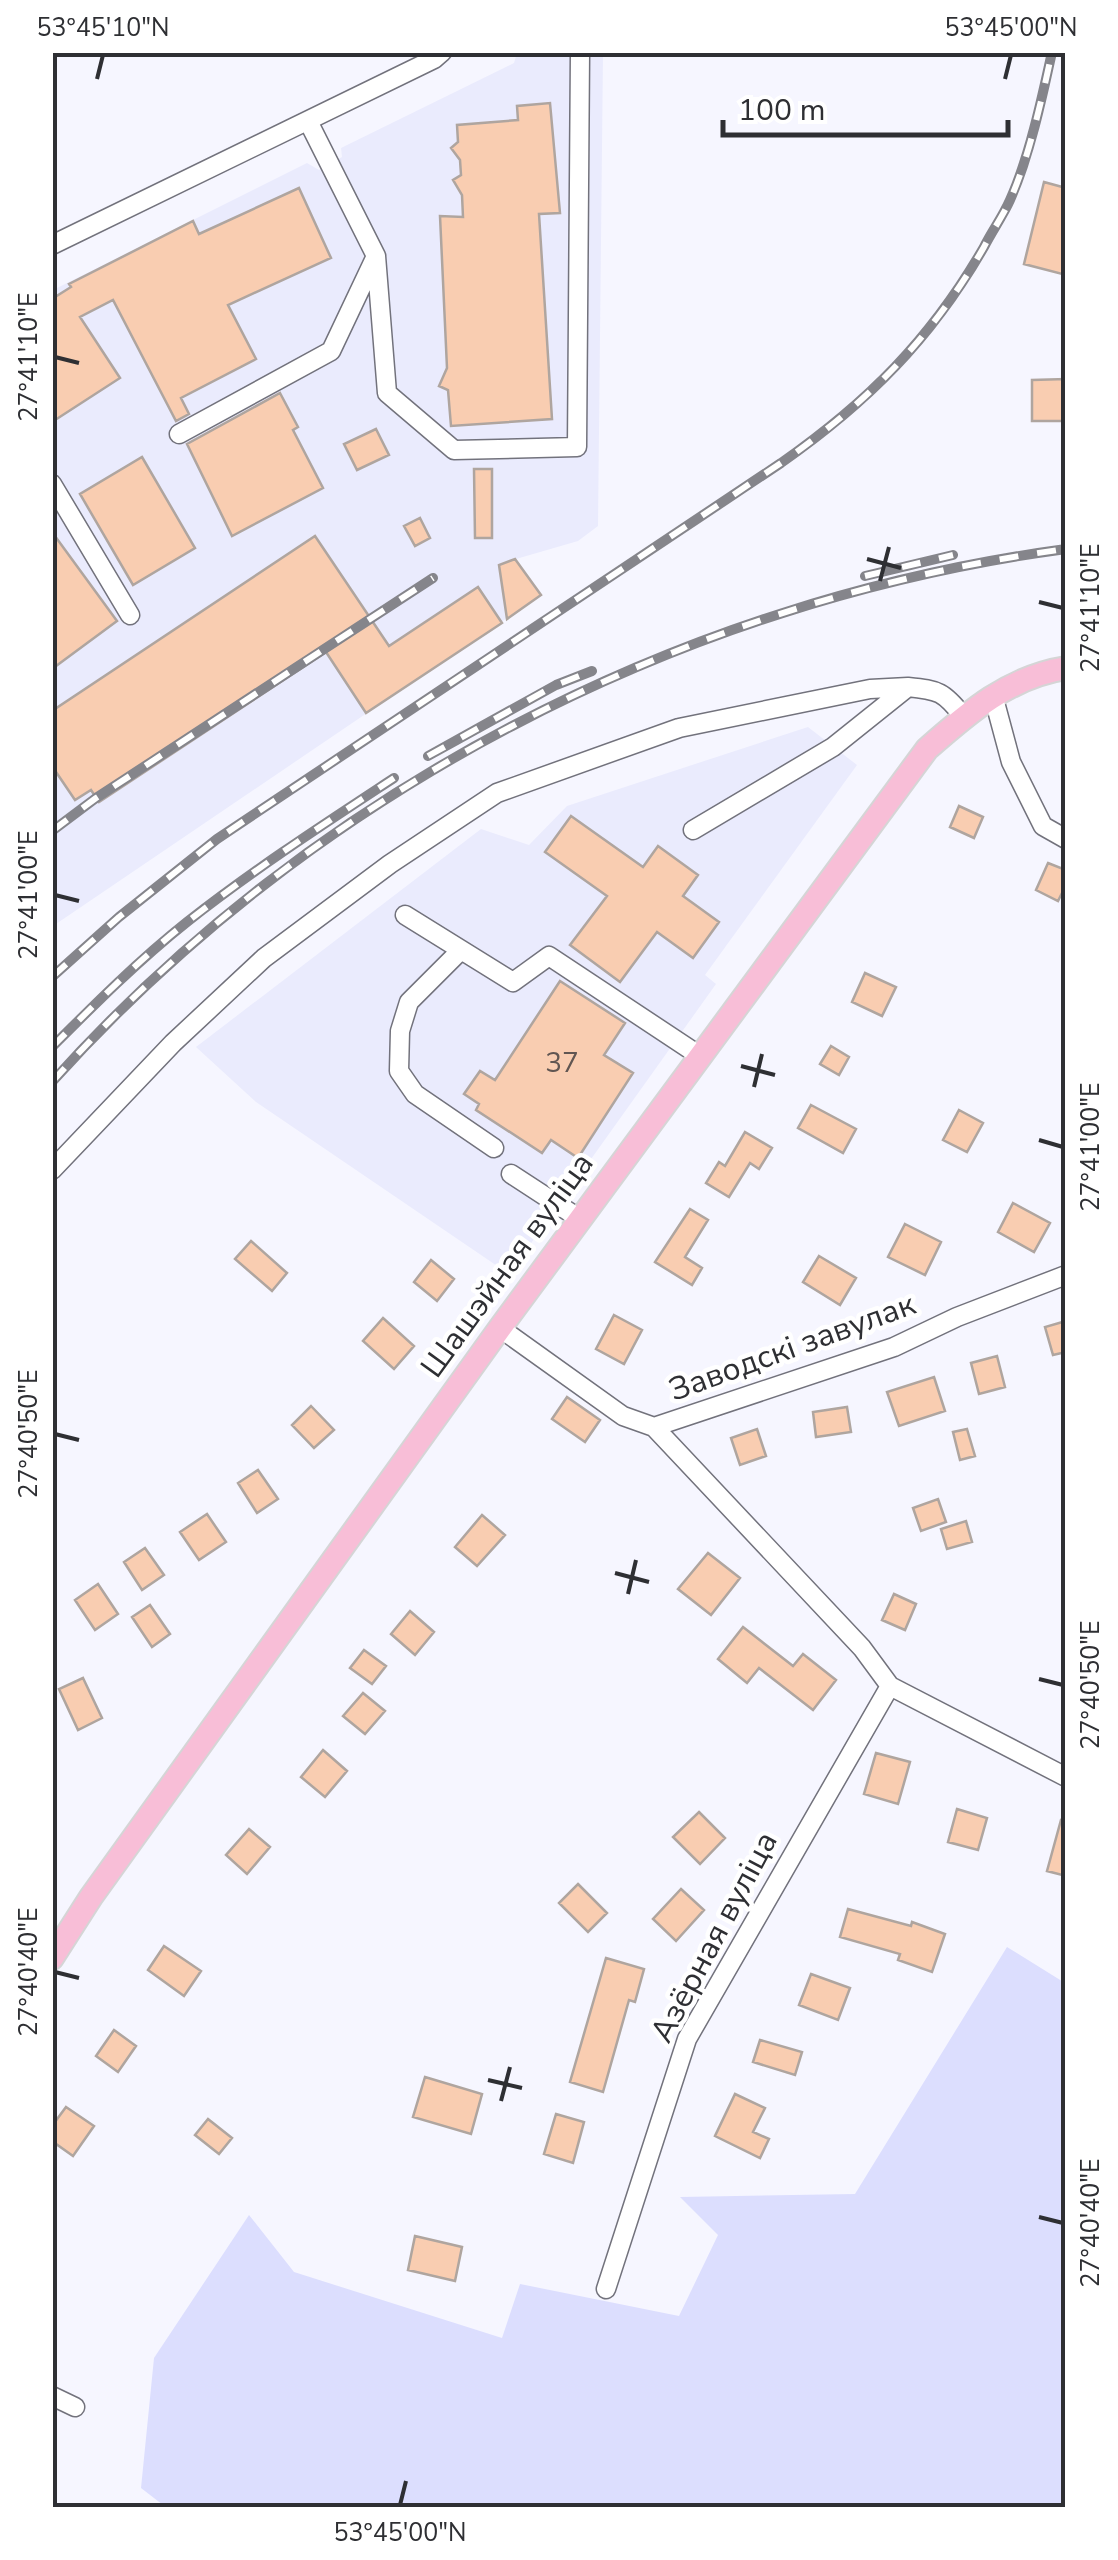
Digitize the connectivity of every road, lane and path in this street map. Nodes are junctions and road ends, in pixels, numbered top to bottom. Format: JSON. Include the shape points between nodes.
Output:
{"nodes":[{"id":1,"x":442,"y":52,"type":"edge"},
{"id":2,"x":580,"y":52,"type":"edge"},
{"id":3,"x":308,"y":121,"type":"junction"},
{"id":4,"x":52,"y":245,"type":"edge"},
{"id":5,"x":376,"y":256,"type":"junction"},
{"id":6,"x":179,"y":434,"type":"dead end"},
{"id":7,"x":52,"y":484,"type":"edge"},
{"id":8,"x":130,"y":614,"type":"dead end"},
{"id":9,"x":1066,"y":668,"type":"edge"},
{"id":10,"x":908,"y":688,"type":"junction"},
{"id":11,"x":993,"y":695,"type":"junction"},
{"id":12,"x":964,"y":716,"type":"junction"},
{"id":13,"x":693,"y":830,"type":"dead end"},
{"id":14,"x":1066,"y":838,"type":"edge"},
{"id":15,"x":405,"y":915,"type":"dead end"},
{"id":16,"x":461,"y":950,"type":"junction"},
{"id":17,"x":700,"y":1056,"type":"junction"},
{"id":18,"x":494,"y":1148,"type":"dead end"},
{"id":19,"x":52,"y":1170,"type":"edge"},
{"id":20,"x":511,"y":1174,"type":"dead end"},
{"id":21,"x":580,"y":1219,"type":"junction"},
{"id":22,"x":1066,"y":1275,"type":"edge"},
{"id":23,"x":500,"y":1328,"type":"junction"},
{"id":24,"x":654,"y":1427,"type":"junction"},
{"id":25,"x":890,"y":1686,"type":"junction"},
{"id":26,"x":1066,"y":1777,"type":"edge"},
{"id":27,"x":52,"y":1958,"type":"edge"},
{"id":28,"x":606,"y":2289,"type":"dead end"},
{"id":29,"x":52,"y":2396,"type":"edge"},
{"id":30,"x":75,"y":2407,"type":"dead end"}],
"edges":[{"from":1,"to":3,"type":"street"},
{"from":2,"to":5,"type":"street","via":[[577,447],[454,450],[387,394]]},
{"from":3,"to":4,"type":"street"},
{"from":3,"to":5,"type":"street"},
{"from":5,"to":6,"type":"street","via":[[330,351]]},
{"from":7,"to":8,"type":"street"},
{"from":9,"to":11,"type":"main road","name":"Шашэйная вуліца","via":[[1038,673]]},
{"from":10,"to":12,"type":"street","via":[[934,689]]},
{"from":10,"to":13,"type":"street","via":[[833,747]]},
{"from":10,"to":19,"type":"street","via":[[870,689],[679,728],[497,792],[264,958],[172,1042]]},
{"from":11,"to":12,"type":"main road","name":"Шашэйная вуліца"},
{"from":11,"to":14,"type":"street","via":[[1011,762],[1043,826]]},
{"from":12,"to":17,"type":"main road","name":"Шашэйная вуліца","via":[[927,749]]},
{"from":15,"to":16,"type":"street"},
{"from":16,"to":17,"type":"street","via":[[513,982],[549,956]]},
{"from":16,"to":18,"type":"street","via":[[409,1002],[398,1071],[415,1094]]},
{"from":17,"to":21,"type":"main road","name":"Шашэйная вуліца"},
{"from":20,"to":21,"type":"street"},
{"from":21,"to":23,"type":"main road","name":"Шашэйная вуліца"},
{"from":22,"to":24,"type":"street","name":"Заводскі завулак","via":[[894,1347]]},
{"from":23,"to":24,"type":"street","name":"Заводскі завулак","via":[[636,1424]]},
{"from":23,"to":27,"type":"main road","name":"Шашэйная вуліца"},
{"from":24,"to":25,"type":"street"},
{"from":25,"to":26,"type":"street"},
{"from":25,"to":28,"type":"street","name":"Азёрная вуліца","via":[[686,2039]]},
{"from":29,"to":30,"type":"street"}]}
